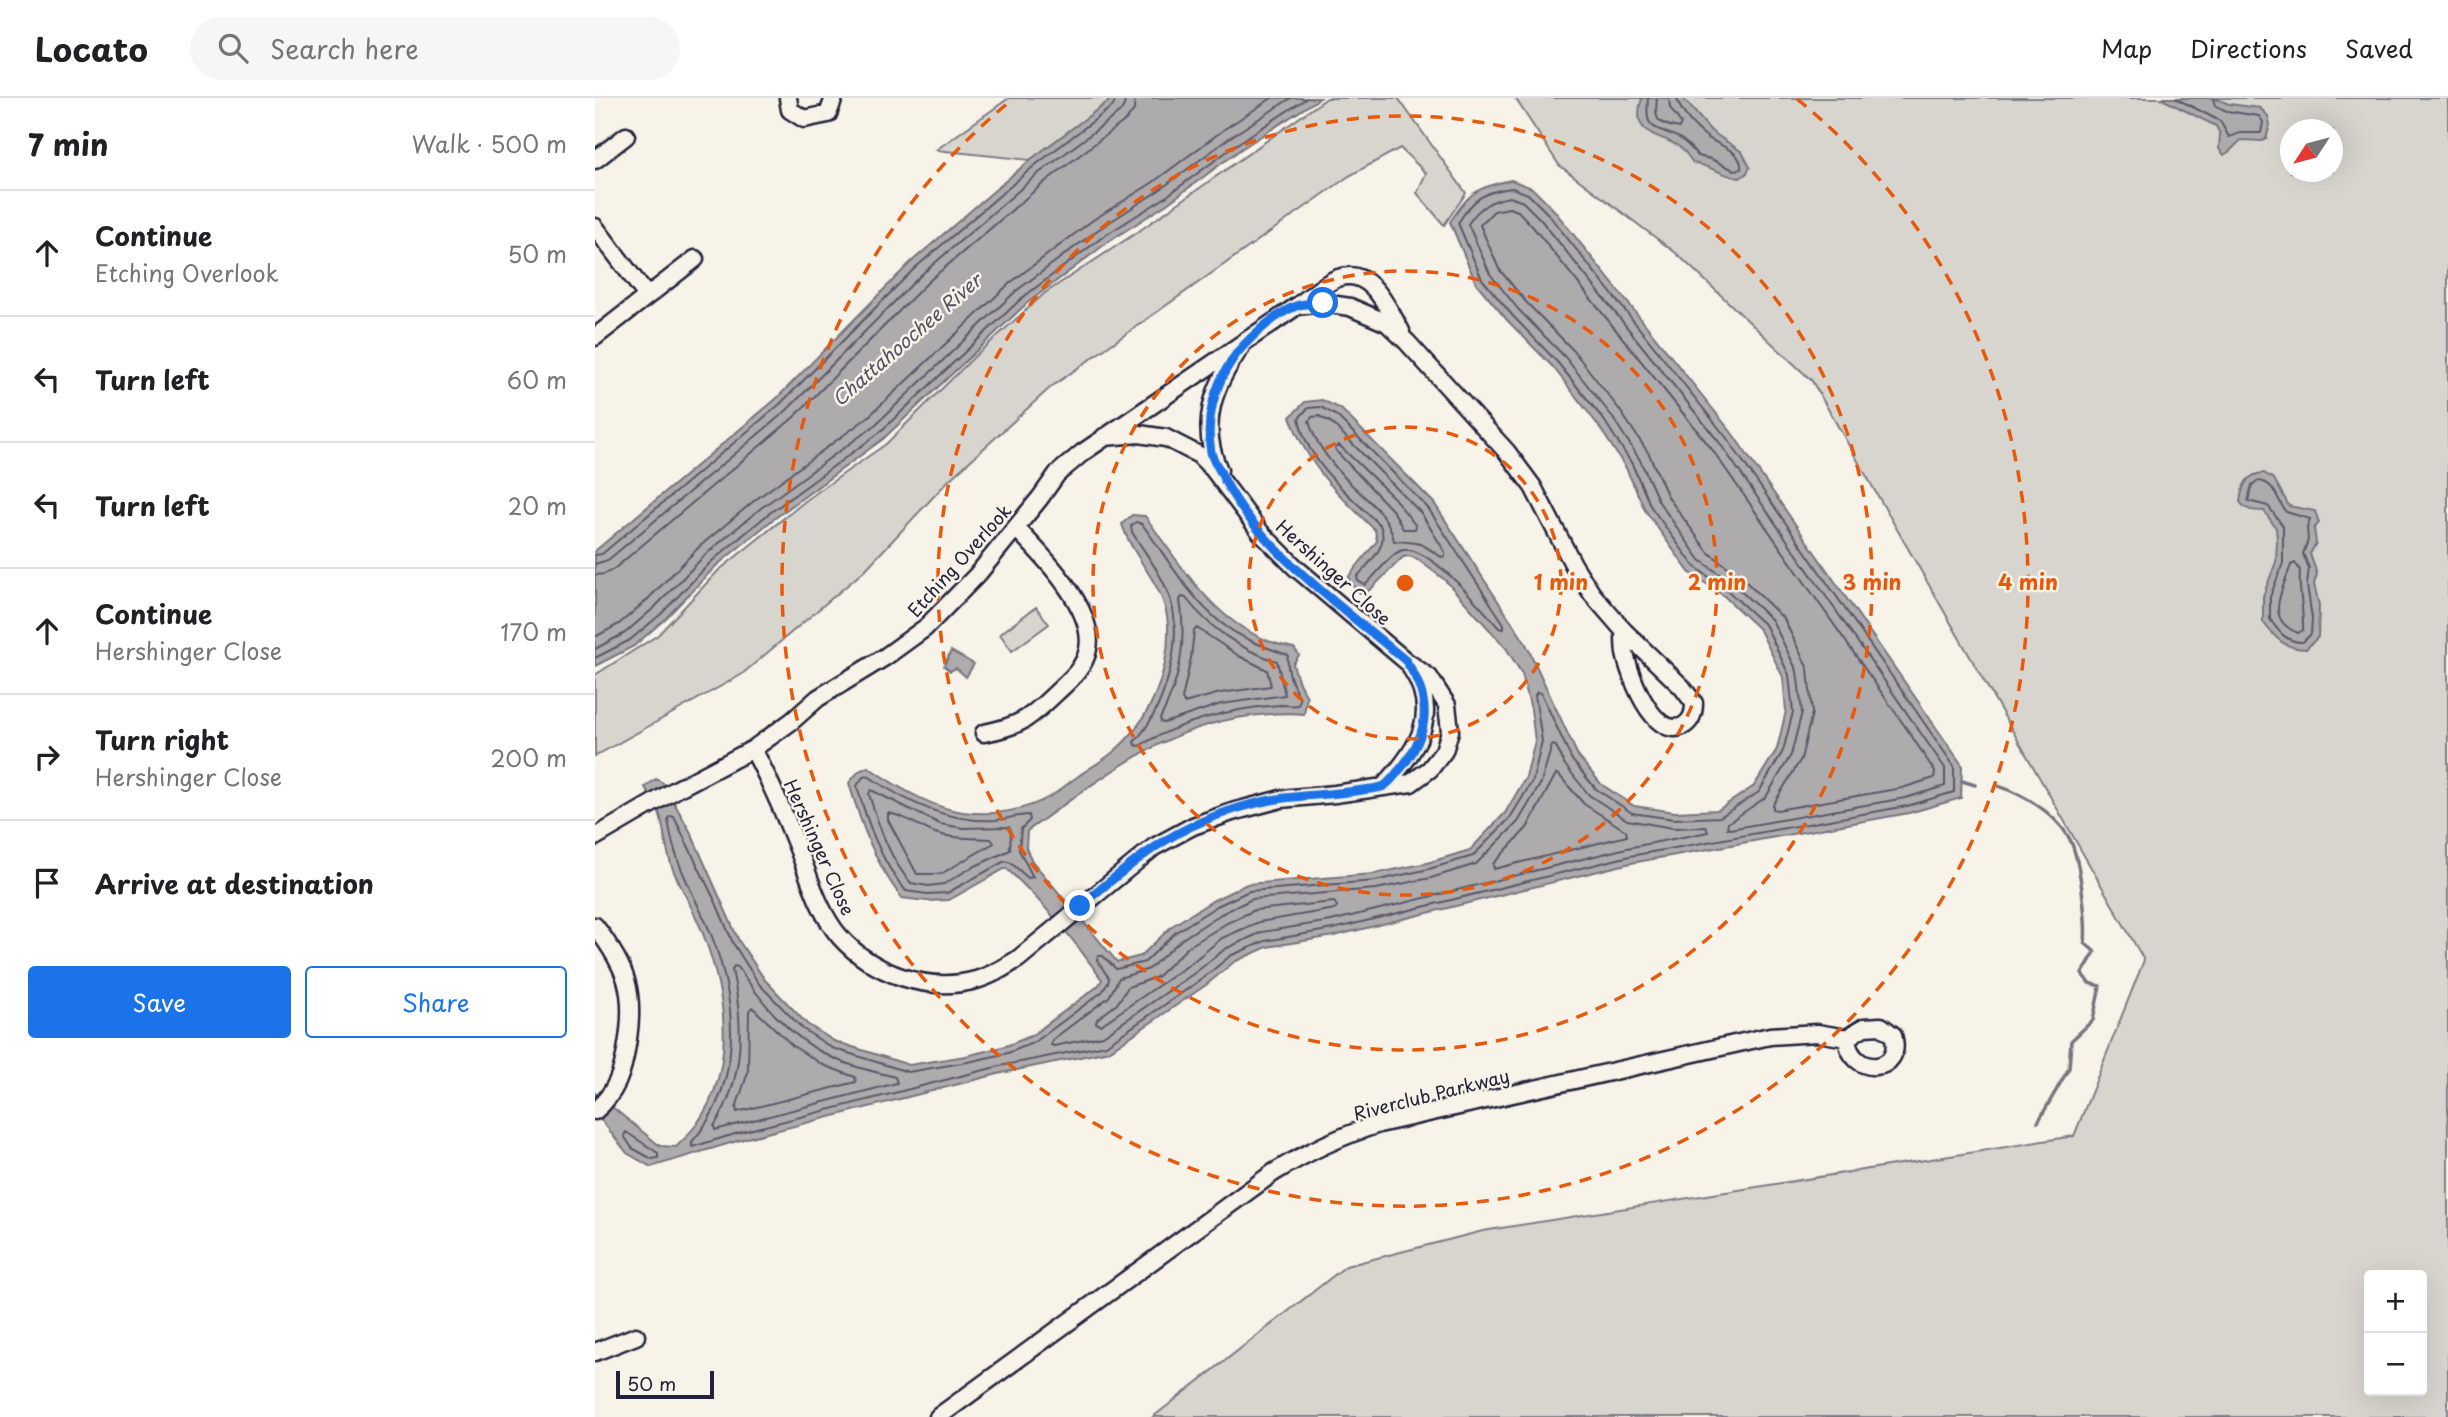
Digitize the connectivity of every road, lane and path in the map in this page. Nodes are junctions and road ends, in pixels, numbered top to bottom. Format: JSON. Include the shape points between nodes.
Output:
{"nodes":[{"id":1,"x":788,"y":98,"type":"edge"},
{"id":2,"x":834,"y":98,"type":"edge"},
{"id":3,"x":626,"y":136,"type":"dead end"},
{"id":4,"x":595,"y":160,"type":"edge"},
{"id":5,"x":595,"y":227,"type":"edge"},
{"id":6,"x":695,"y":259,"type":"dead end"},
{"id":7,"x":647,"y":296,"type":"junction"},
{"id":8,"x":1297,"y":306,"type":"junction"},
{"id":9,"x":1255,"y":333,"type":"junction"},
{"id":10,"x":595,"y":337,"type":"edge"},
{"id":11,"x":1407,"y":342,"type":"junction"},
{"id":12,"x":1104,"y":437,"type":"junction"},
{"id":13,"x":1228,"y":489,"type":"junction"},
{"id":14,"x":1016,"y":528,"type":"junction"},
{"id":15,"x":1624,"y":631,"type":"junction"},
{"id":16,"x":1406,"y":661,"type":"junction"},
{"id":17,"x":984,"y":733,"type":"dead end"},
{"id":18,"x":754,"y":749,"type":"junction"},
{"id":19,"x":1384,"y":786,"type":"junction"},
{"id":20,"x":595,"y":837,"type":"edge"},
{"id":21,"x":595,"y":926,"type":"edge"},
{"id":22,"x":1847,"y":1038,"type":"dead end"},
{"id":23,"x":595,"y":1111,"type":"edge"},
{"id":24,"x":636,"y":1336,"type":"dead end"},
{"id":25,"x":595,"y":1352,"type":"edge"},
{"id":26,"x":938,"y":1417,"type":"edge"}],
"edges":[{"from":1,"to":2,"type":"street","via":[[790,110],[804,119],[828,114]]},
{"from":3,"to":4,"type":"street"},
{"from":5,"to":7,"type":"street"},
{"from":6,"to":7,"type":"street"},
{"from":7,"to":10,"type":"street"},
{"from":8,"to":9,"type":"street","name":"Etching Overlook"},
{"from":8,"to":11,"type":"street","name":"Etching Overlook","via":[[1350,307],[1387,323]]},
{"from":8,"to":11,"type":"street","name":"Etching Overlook","via":[[1337,279],[1363,279],[1375,290]]},
{"from":9,"to":12,"type":"street","name":"Etching Overlook"},
{"from":9,"to":13,"type":"street","via":[[1221,375],[1211,413],[1211,454]]},
{"from":11,"to":15,"type":"street","name":"Etching Overlook","via":[[1507,452],[1533,487],[1592,594]]},
{"from":12,"to":13,"type":"street","name":"Hershinger Close","via":[[1139,434],[1166,438],[1199,455]]},
{"from":12,"to":14,"type":"street","name":"Etching Overlook","via":[[1057,474]]},
{"from":13,"to":16,"type":"street","name":"Hershinger Close","via":[[1261,533],[1296,568]]},
{"from":14,"to":17,"type":"street","via":[[1041,553],[1077,603],[1089,627],[1088,650],[1079,670],[1028,718],[1011,728]]},
{"from":14,"to":18,"type":"street","name":"Etching Overlook","via":[[925,628],[818,698]]},
{"from":15,"to":15,"type":"street","name":"Etching Overlook","via":[[1630,671],[1651,712],[1666,727],[1686,724],[1694,703]]},
{"from":16,"to":19,"type":"street","name":"Hershinger Close","via":[[1423,695],[1423,730],[1409,757]]},
{"from":16,"to":19,"type":"street","name":"Hershinger Close","via":[[1429,677],[1437,689],[1447,705],[1450,731],[1444,751],[1430,769],[1411,783]]},
{"from":18,"to":19,"type":"street","name":"Hershinger Close","via":[[818,901],[839,936],[865,960],[922,984],[975,980],[999,971],[1154,847],[1193,826],[1281,799]]},
{"from":18,"to":20,"type":"street","name":"Etching Overlook"},
{"from":21,"to":23,"type":"street","via":[[622,969],[632,1016],[624,1070]]},
{"from":22,"to":26,"type":"street","name":"Riverclub Parkway","via":[[1817,1033],[1770,1036],[1343,1136],[1273,1173]]},
{"from":24,"to":25,"type":"street"}]}
